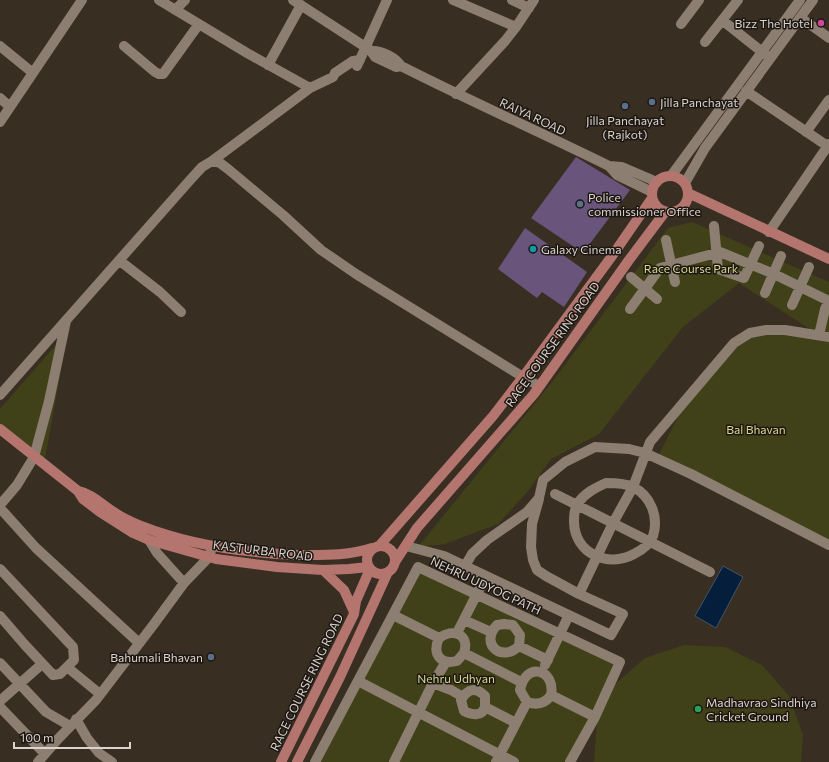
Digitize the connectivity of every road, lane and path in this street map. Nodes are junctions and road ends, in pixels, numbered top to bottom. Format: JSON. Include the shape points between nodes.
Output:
{"nodes":[{"id":1,"x":82,"y":0,"type":"edge"},
{"id":2,"x":159,"y":0,"type":"edge"},
{"id":3,"x":185,"y":0,"type":"edge"},
{"id":4,"x":387,"y":0,"type":"edge"},
{"id":5,"x":453,"y":0,"type":"edge"},
{"id":6,"x":512,"y":0,"type":"edge"},
{"id":7,"x":699,"y":0,"type":"edge"},
{"id":8,"x":738,"y":0,"type":"edge"},
{"id":9,"x":800,"y":0,"type":"edge"},
{"id":10,"x":813,"y":0,"type":"edge"},
{"id":11,"x":297,"y":2,"type":"edge"},
{"id":12,"x":532,"y":4,"type":"edge"},
{"id":13,"x":175,"y":10,"type":"junction"},
{"id":14,"x":801,"y":18,"type":"junction"},
{"id":15,"x":722,"y":20,"type":"junction"},
{"id":16,"x":199,"y":24,"type":"junction"},
{"id":17,"x":681,"y":24,"type":"dead end"},
{"id":18,"x":516,"y":27,"type":"junction"},
{"id":19,"x":829,"y":38,"type":"edge"},
{"id":20,"x":705,"y":42,"type":"dead end"},
{"id":21,"x":0,"y":46,"type":"edge"},
{"id":22,"x":124,"y":46,"type":"dead end"},
{"id":23,"x":369,"y":49,"type":"junction"},
{"id":24,"x":762,"y":52,"type":"junction"},
{"id":25,"x":771,"y":59,"type":"junction"},
{"id":26,"x":268,"y":65,"type":"junction"},
{"id":27,"x":33,"y":73,"type":"junction"},
{"id":28,"x":310,"y":88,"type":"junction"},
{"id":29,"x":746,"y":91,"type":"junction"},
{"id":30,"x":456,"y":94,"type":"junction"},
{"id":31,"x":0,"y":98,"type":"edge"},
{"id":32,"x":829,"y":100,"type":"edge"},
{"id":33,"x":10,"y":107,"type":"junction"},
{"id":34,"x":0,"y":122,"type":"edge"},
{"id":35,"x":806,"y":132,"type":"junction"},
{"id":36,"x":828,"y":146,"type":"edge"},
{"id":37,"x":212,"y":161,"type":"junction"},
{"id":38,"x":609,"y":166,"type":"junction"},
{"id":39,"x":671,"y":176,"type":"junction"},
{"id":40,"x":657,"y":182,"type":"junction"},
{"id":41,"x":686,"y":188,"type":"junction"},
{"id":42,"x":652,"y":195,"type":"junction"},
{"id":43,"x":666,"y":212,"type":"junction"},
{"id":44,"x":714,"y":226,"type":"dead end"},
{"id":45,"x":770,"y":232,"type":"junction"},
{"id":46,"x":666,"y":240,"type":"dead end"},
{"id":47,"x":759,"y":246,"type":"dead end"},
{"id":48,"x":716,"y":253,"type":"junction"},
{"id":49,"x":781,"y":256,"type":"dead end"},
{"id":50,"x":829,"y":259,"type":"edge"},
{"id":51,"x":120,"y":261,"type":"junction"},
{"id":52,"x":750,"y":264,"type":"junction"},
{"id":53,"x":672,"y":265,"type":"junction"},
{"id":54,"x":809,"y":267,"type":"dead end"},
{"id":55,"x":774,"y":274,"type":"junction"},
{"id":56,"x":631,"y":277,"type":"dead end"},
{"id":57,"x":675,"y":282,"type":"dead end"},
{"id":58,"x":800,"y":287,"type":"junction"},
{"id":59,"x":645,"y":289,"type":"junction"},
{"id":60,"x":765,"y":293,"type":"dead end"},
{"id":61,"x":657,"y":299,"type":"dead end"},
{"id":62,"x":829,"y":301,"type":"edge"},
{"id":63,"x":792,"y":305,"type":"dead end"},
{"id":64,"x":630,"y":309,"type":"dead end"},
{"id":65,"x":181,"y":312,"type":"dead end"},
{"id":66,"x":66,"y":320,"type":"junction"},
{"id":67,"x":824,"y":336,"type":"edge"},
{"id":68,"x":523,"y":377,"type":"junction"},
{"id":69,"x":539,"y":386,"type":"junction"},
{"id":70,"x":0,"y":395,"type":"edge"},
{"id":71,"x":0,"y":429,"type":"edge"},
{"id":72,"x":645,"y":453,"type":"junction"},
{"id":73,"x":34,"y":457,"type":"junction"},
{"id":74,"x":633,"y":487,"type":"junction"},
{"id":75,"x":78,"y":491,"type":"junction"},
{"id":76,"x":555,"y":494,"type":"dead end"},
{"id":77,"x":539,"y":498,"type":"junction"},
{"id":78,"x":0,"y":504,"type":"edge"},
{"id":79,"x":576,"y":505,"type":"junction"},
{"id":80,"x":0,"y":508,"type":"edge"},
{"id":81,"x":613,"y":523,"type":"junction"},
{"id":82,"x":149,"y":540,"type":"junction"},
{"id":83,"x":651,"y":542,"type":"junction"},
{"id":84,"x":829,"y":545,"type":"edge"},
{"id":85,"x":406,"y":546,"type":"junction"},
{"id":86,"x":376,"y":547,"type":"junction"},
{"id":87,"x":210,"y":552,"type":"junction"},
{"id":88,"x":598,"y":557,"type":"junction"},
{"id":89,"x":395,"y":562,"type":"junction"},
{"id":90,"x":464,"y":566,"type":"junction"},
{"id":91,"x":369,"y":568,"type":"junction"},
{"id":92,"x":0,"y":570,"type":"edge"},
{"id":93,"x":323,"y":570,"type":"junction"},
{"id":94,"x":388,"y":572,"type":"junction"},
{"id":95,"x":710,"y":572,"type":"dead end"},
{"id":96,"x":486,"y":576,"type":"junction"},
{"id":97,"x":184,"y":583,"type":"junction"},
{"id":98,"x":579,"y":594,"type":"junction"},
{"id":99,"x":354,"y":614,"type":"junction"},
{"id":100,"x":393,"y":615,"type":"junction"},
{"id":101,"x":569,"y":615,"type":"junction"},
{"id":102,"x":0,"y":616,"type":"edge"},
{"id":103,"x":464,"y":620,"type":"junction"},
{"id":104,"x":4,"y":627,"type":"edge"},
{"id":105,"x":491,"y":632,"type":"junction"},
{"id":106,"x":457,"y":633,"type":"junction"},
{"id":107,"x":560,"y":634,"type":"junction"},
{"id":108,"x":438,"y":638,"type":"junction"},
{"id":109,"x":140,"y":643,"type":"junction"},
{"id":110,"x":519,"y":646,"type":"junction"},
{"id":111,"x":464,"y":654,"type":"junction"},
{"id":112,"x":548,"y":660,"type":"junction"},
{"id":113,"x":446,"y":662,"type":"junction"},
{"id":114,"x":0,"y":664,"type":"edge"},
{"id":115,"x":42,"y":664,"type":"junction"},
{"id":116,"x":68,"y":667,"type":"junction"},
{"id":117,"x":541,"y":672,"type":"junction"},
{"id":118,"x":358,"y":681,"type":"junction"},
{"id":119,"x":521,"y":682,"type":"junction"},
{"id":120,"x":20,"y":683,"type":"junction"},
{"id":121,"x":433,"y":683,"type":"junction"},
{"id":122,"x":100,"y":694,"type":"junction"},
{"id":123,"x":551,"y":695,"type":"junction"},
{"id":124,"x":462,"y":697,"type":"junction"},
{"id":125,"x":0,"y":701,"type":"edge"},
{"id":126,"x":527,"y":702,"type":"junction"},
{"id":127,"x":0,"y":707,"type":"edge"},
{"id":128,"x":485,"y":707,"type":"junction"},
{"id":129,"x":418,"y":712,"type":"junction"},
{"id":130,"x":595,"y":717,"type":"junction"},
{"id":131,"x":73,"y":723,"type":"junction"},
{"id":132,"x":516,"y":723,"type":"junction"},
{"id":133,"x":42,"y":758,"type":"edge"},
{"id":134,"x":498,"y":758,"type":"edge"},
{"id":135,"x":112,"y":762,"type":"edge"},
{"id":136,"x":281,"y":762,"type":"edge"},
{"id":137,"x":297,"y":762,"type":"edge"},
{"id":138,"x":315,"y":762,"type":"edge"},
{"id":139,"x":394,"y":762,"type":"edge"},
{"id":140,"x":514,"y":762,"type":"edge"},
{"id":141,"x":570,"y":762,"type":"edge"}],
"edges":[{"from":1,"to":27,"type":"street"},
{"from":2,"to":13,"type":"street"},
{"from":3,"to":13,"type":"street"},
{"from":4,"to":23,"type":"street"},
{"from":5,"to":18,"type":"street"},
{"from":6,"to":12,"type":"street"},
{"from":7,"to":17,"type":"street"},
{"from":8,"to":15,"type":"street"},
{"from":9,"to":24,"type":"street"},
{"from":10,"to":14,"type":"street"},
{"from":11,"to":23,"type":"street","name":"RAIYA ROAD"},
{"from":11,"to":26,"type":"street"},
{"from":12,"to":18,"type":"street"},
{"from":13,"to":16,"type":"street"},
{"from":14,"to":19,"type":"street"},
{"from":14,"to":25,"type":"street"},
{"from":15,"to":20,"type":"street"},
{"from":15,"to":24,"type":"street"},
{"from":16,"to":22,"type":"street","via":[[163,74],[155,72]]},
{"from":16,"to":26,"type":"street"},
{"from":18,"to":30,"type":"street"},
{"from":21,"to":27,"type":"street"},
{"from":23,"to":28,"type":"street","via":[[360,60],[353,61],[333,77]]},
{"from":23,"to":30,"type":"street","name":"RAIYA ROAD","via":[[375,57],[396,67],[401,66]]},
{"from":24,"to":25,"type":"street"},
{"from":24,"to":39,"type":"street"},
{"from":25,"to":29,"type":"street"},
{"from":26,"to":28,"type":"street"},
{"from":27,"to":33,"type":"street"},
{"from":28,"to":37,"type":"street"},
{"from":29,"to":35,"type":"street"},
{"from":29,"to":41,"type":"street","via":[[705,148]]},
{"from":30,"to":38,"type":"street","name":"RAIYA ROAD"},
{"from":31,"to":33,"type":"street"},
{"from":32,"to":35,"type":"street"},
{"from":33,"to":34,"type":"street"},
{"from":35,"to":36,"type":"street"},
{"from":36,"to":45,"type":"street"},
{"from":37,"to":51,"type":"street","via":[[202,167]]},
{"from":37,"to":68,"type":"street","via":[[228,169],[321,250]]},
{"from":38,"to":40,"type":"street","via":[[622,168]]},
{"from":38,"to":42,"type":"street","name":"RAIYA ROAD","via":[[617,175]]},
{"from":39,"to":40,"type":"main road","via":[[661,178]]},
{"from":39,"to":41,"type":"main road","via":[[681,179]]},
{"from":40,"to":42,"type":"main road"},
{"from":41,"to":43,"type":"main road","via":[[687,202],[681,209]]},
{"from":41,"to":45,"type":"main road"},
{"from":42,"to":43,"type":"main road","via":[[657,207]]},
{"from":42,"to":68,"type":"main road","name":"RACE COURSE RING ROAD","via":[[608,262]]},
{"from":43,"to":69,"type":"main road","name":"RACE COURSE RING ROAD"},
{"from":44,"to":48,"type":"street"},
{"from":45,"to":50,"type":"main road"},
{"from":46,"to":53,"type":"street"},
{"from":47,"to":52,"type":"street"},
{"from":48,"to":52,"type":"street","via":[[720,252]]},
{"from":48,"to":52,"type":"street","via":[[718,270],[744,278]]},
{"from":48,"to":53,"type":"street"},
{"from":49,"to":55,"type":"street"},
{"from":51,"to":65,"type":"street"},
{"from":51,"to":66,"type":"street"},
{"from":52,"to":55,"type":"street"},
{"from":53,"to":57,"type":"street"},
{"from":53,"to":59,"type":"street","via":[[660,268]]},
{"from":54,"to":58,"type":"street"},
{"from":55,"to":58,"type":"street"},
{"from":55,"to":60,"type":"street"},
{"from":56,"to":59,"type":"street"},
{"from":58,"to":62,"type":"street"},
{"from":58,"to":63,"type":"street"},
{"from":59,"to":61,"type":"street"},
{"from":59,"to":64,"type":"street"},
{"from":62,"to":67,"type":"street","via":[[825,309]]},
{"from":66,"to":70,"type":"street"},
{"from":66,"to":73,"type":"street"},
{"from":67,"to":72,"type":"street","via":[[766,330],[750,333],[734,343],[650,442]]},
{"from":68,"to":69,"type":"street"},
{"from":68,"to":86,"type":"main road","name":"RACE COURSE RING ROAD","via":[[493,416]]},
{"from":69,"to":85,"type":"main road","name":"RACE COURSE RING ROAD","via":[[417,528]]},
{"from":71,"to":73,"type":"main road"},
{"from":72,"to":74,"type":"street"},
{"from":72,"to":77,"type":"street","via":[[629,448],[595,447],[565,462],[543,480]]},
{"from":72,"to":84,"type":"street"},
{"from":73,"to":75,"type":"main road"},
{"from":73,"to":78,"type":"street","via":[[17,485]]},
{"from":74,"to":79,"type":"street","via":[[606,483],[596,487]]},
{"from":74,"to":81,"type":"street"},
{"from":74,"to":83,"type":"street","via":[[650,502],[654,512],[655,524]]},
{"from":75,"to":82,"type":"main road","name":"KASTURBA ROAD","via":[[83,499],[100,512]]},
{"from":75,"to":87,"type":"main road","via":[[87,493],[125,519]]},
{"from":76,"to":79,"type":"street"},
{"from":77,"to":90,"type":"street","via":[[527,512],[487,540]]},
{"from":77,"to":98,"type":"street","via":[[531,535],[531,547],[537,570]]},
{"from":79,"to":81,"type":"street"},
{"from":79,"to":88,"type":"street","via":[[576,538]]},
{"from":80,"to":109,"type":"street","via":[[36,548]]},
{"from":81,"to":83,"type":"street"},
{"from":81,"to":88,"type":"street"},
{"from":82,"to":87,"type":"main road","name":"KASTURBA ROAD"},
{"from":82,"to":97,"type":"street","via":[[157,553]]},
{"from":83,"to":88,"type":"street","via":[[623,559]]},
{"from":83,"to":95,"type":"street"},
{"from":85,"to":89,"type":"main road","name":"RACE COURSE RING ROAD"},
{"from":85,"to":90,"type":"street","via":[[444,556]]},
{"from":86,"to":87,"type":"main road","via":[[324,556]]},
{"from":86,"to":89,"type":"main road","via":[[388,547],[395,556]]},
{"from":86,"to":91,"type":"main road","via":[[366,558]]},
{"from":87,"to":93,"type":"main road","name":"KASTURBA ROAD","via":[[216,559]]},
{"from":87,"to":97,"type":"street"},
{"from":88,"to":98,"type":"street"},
{"from":89,"to":94,"type":"main road"},
{"from":90,"to":96,"type":"street"},
{"from":91,"to":93,"type":"main road","name":"KASTURBA ROAD"},
{"from":91,"to":94,"type":"main road","via":[[380,574]]},
{"from":91,"to":99,"type":"main road","name":"RACE COURSE RING ROAD","via":[[356,601]]},
{"from":92,"to":116,"type":"street","via":[[74,646],[74,660]]},
{"from":93,"to":99,"type":"main road","via":[[344,590]]},
{"from":94,"to":137,"type":"main road","via":[[340,677]]},
{"from":96,"to":101,"type":"street"},
{"from":96,"to":103,"type":"street"},
{"from":97,"to":109,"type":"street"},
{"from":98,"to":101,"type":"street","via":[[623,614],[611,635]]},
{"from":99,"to":136,"type":"main road","name":"RACE COURSE RING ROAD"},
{"from":100,"to":107,"type":"street","name":"NEHRU UDYOG PATH","via":[[418,567]]},
{"from":100,"to":108,"type":"street"},
{"from":100,"to":118,"type":"street","name":"NEHRU UDYOG PATH"},
{"from":101,"to":107,"type":"street"},
{"from":102,"to":104,"type":"street"},
{"from":103,"to":105,"type":"street"},
{"from":103,"to":106,"type":"street"},
{"from":104,"to":115,"type":"street"},
{"from":105,"to":110,"type":"street","via":[[490,643],[494,650],[502,653],[514,651]]},
{"from":105,"to":110,"type":"street","via":[[497,625],[513,625],[520,635]]},
{"from":106,"to":108,"type":"street","via":[[449,632]]},
{"from":106,"to":111,"type":"street","via":[[465,642]]},
{"from":107,"to":112,"type":"street"},
{"from":107,"to":130,"type":"street","name":"NEHRU UDYOG PATH","via":[[620,662]]},
{"from":108,"to":113,"type":"street","via":[[436,651]]},
{"from":109,"to":122,"type":"street"},
{"from":110,"to":112,"type":"street"},
{"from":111,"to":113,"type":"street","via":[[457,661]]},
{"from":111,"to":119,"type":"street"},
{"from":112,"to":117,"type":"street"},
{"from":113,"to":121,"type":"street"},
{"from":114,"to":120,"type":"street"},
{"from":115,"to":116,"type":"street","via":[[53,675],[60,674]]},
{"from":115,"to":120,"type":"street"},
{"from":116,"to":122,"type":"street"},
{"from":117,"to":119,"type":"street","via":[[527,674]]},
{"from":117,"to":123,"type":"street","via":[[548,677]]},
{"from":118,"to":129,"type":"street"},
{"from":118,"to":138,"type":"street","name":"NEHRU UDYOG PATH"},
{"from":119,"to":126,"type":"street","via":[[520,690]]},
{"from":120,"to":125,"type":"street"},
{"from":120,"to":131,"type":"street","via":[[46,712]]},
{"from":121,"to":124,"type":"street"},
{"from":121,"to":129,"type":"street"},
{"from":122,"to":131,"type":"street"},
{"from":123,"to":126,"type":"street","via":[[544,702]]},
{"from":123,"to":130,"type":"street"},
{"from":124,"to":128,"type":"street","via":[[472,690],[479,691],[485,696]]},
{"from":124,"to":128,"type":"street","via":[[464,711],[470,714],[481,714]]},
{"from":126,"to":132,"type":"street"},
{"from":127,"to":133,"type":"street"},
{"from":128,"to":132,"type":"street"},
{"from":129,"to":134,"type":"street"},
{"from":129,"to":139,"type":"street"},
{"from":130,"to":141,"type":"street","name":"NEHRU UDYOG PATH"},
{"from":131,"to":133,"type":"street"},
{"from":131,"to":135,"type":"street","via":[[99,753]]},
{"from":132,"to":134,"type":"street"},
{"from":134,"to":140,"type":"street"}]}
